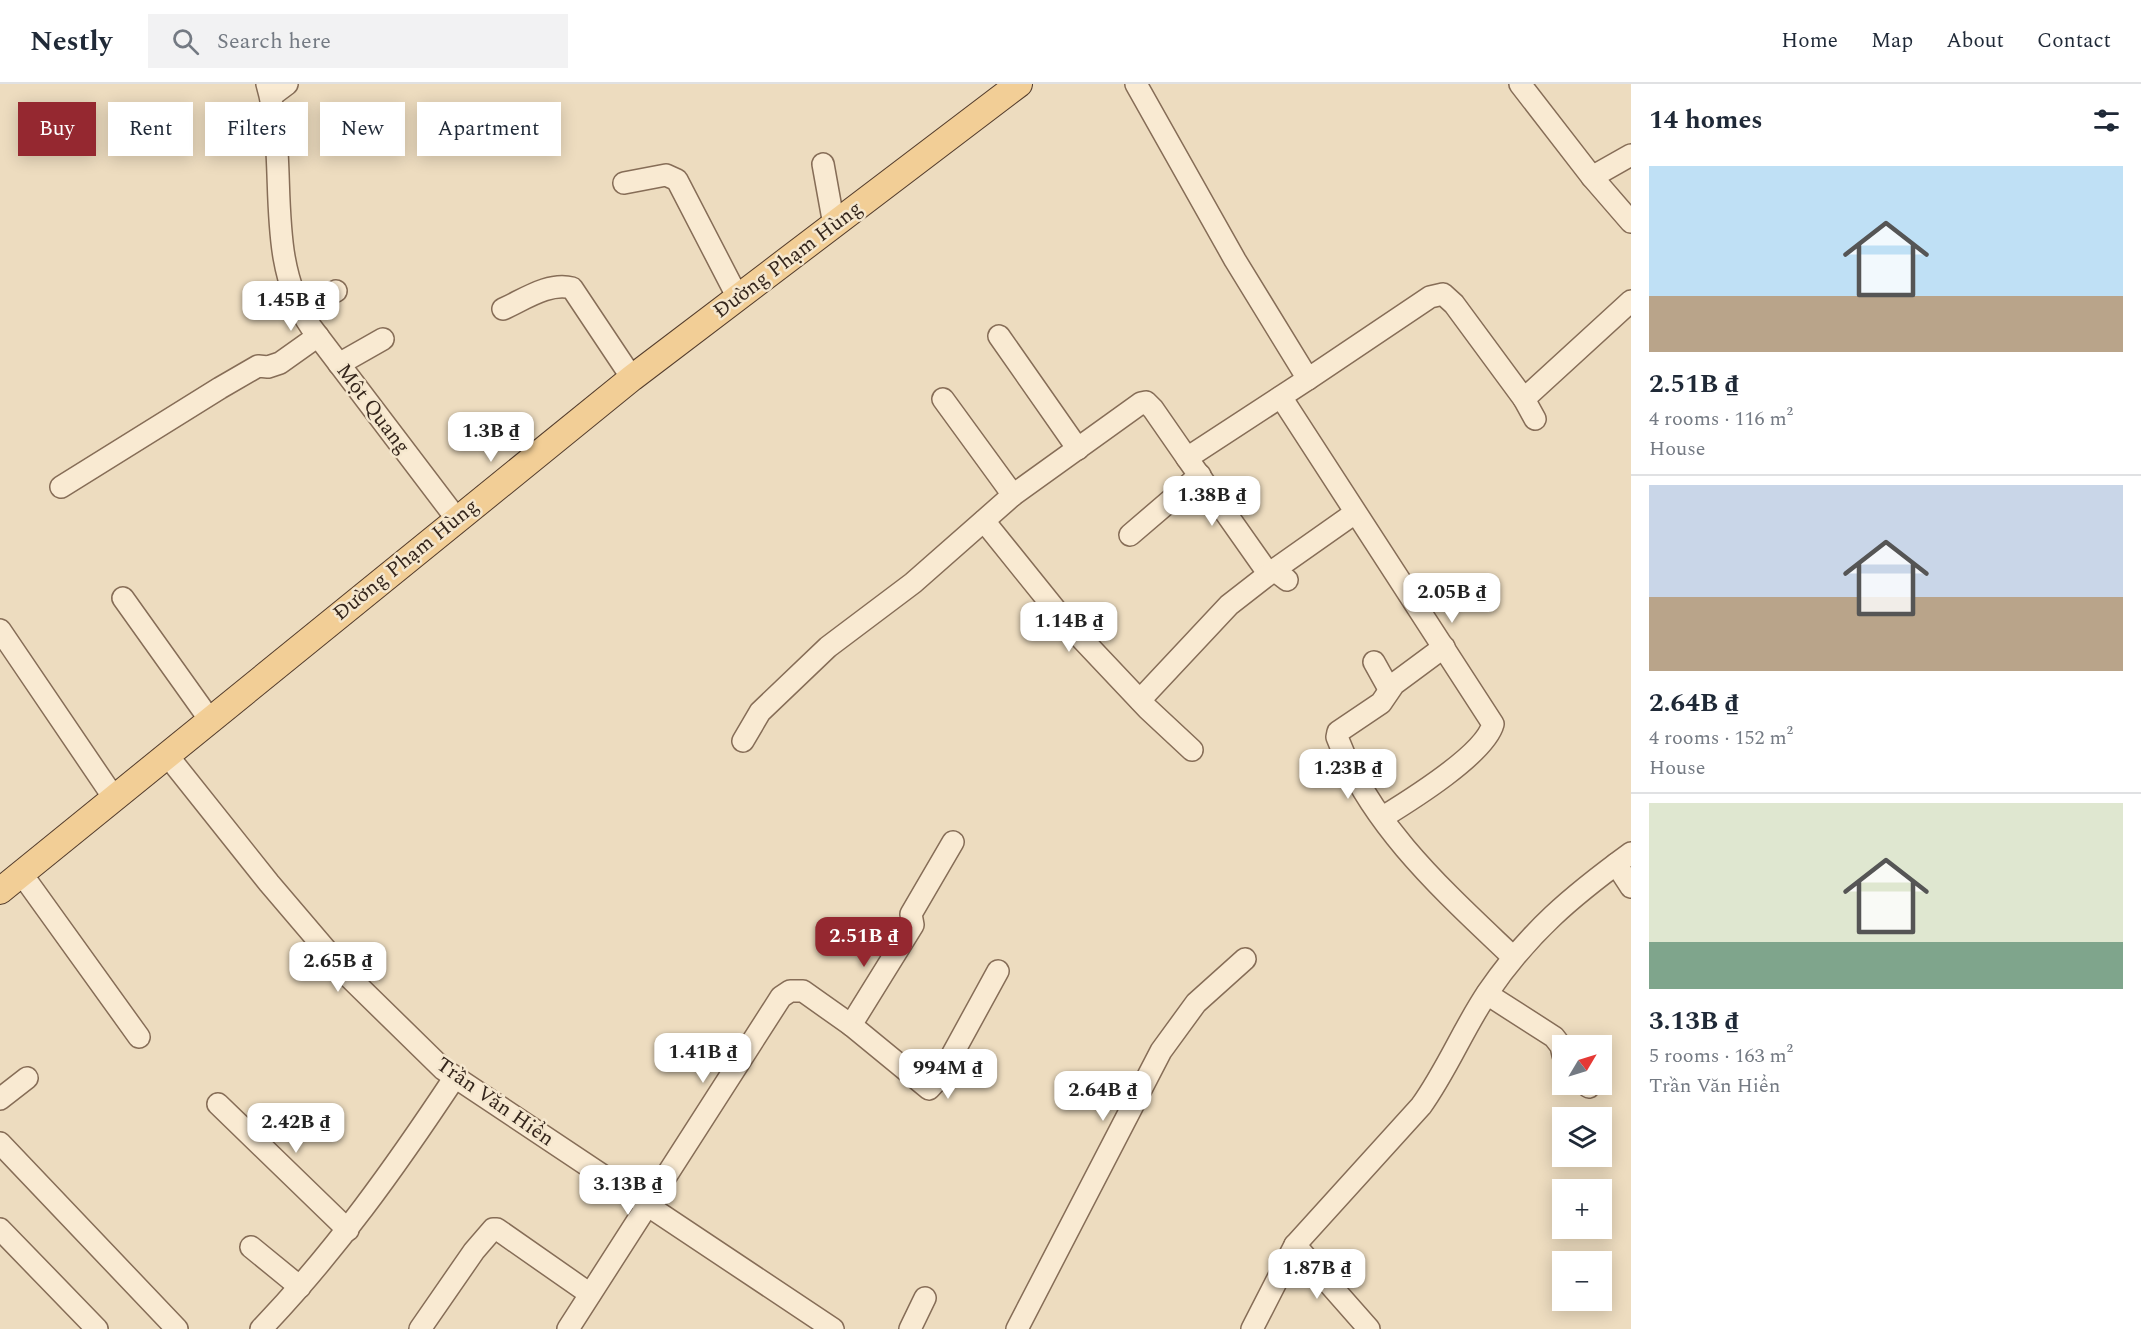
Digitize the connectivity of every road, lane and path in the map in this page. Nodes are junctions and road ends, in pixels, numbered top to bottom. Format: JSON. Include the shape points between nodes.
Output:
{"nodes":[{"id":1,"x":1019,"y":84,"type":"edge"},
{"id":2,"x":1136,"y":84,"type":"edge"},
{"id":3,"x":1520,"y":84,"type":"edge"},
{"id":4,"x":275,"y":88,"type":"edge"},
{"id":5,"x":1631,"y":155,"type":"edge"},
{"id":6,"x":823,"y":164,"type":"dead end"},
{"id":7,"x":1592,"y":177,"type":"junction"},
{"id":8,"x":624,"y":183,"type":"dead end"},
{"id":9,"x":1631,"y":222,"type":"edge"},
{"id":10,"x":834,"y":225,"type":"junction"},
{"id":11,"x":336,"y":291,"type":"dead end"},
{"id":12,"x":738,"y":298,"type":"junction"},
{"id":13,"x":1631,"y":301,"type":"edge"},
{"id":14,"x":503,"y":309,"type":"dead end"},
{"id":15,"x":300,"y":310,"type":"junction"},
{"id":16,"x":318,"y":336,"type":"junction"},
{"id":17,"x":999,"y":336,"type":"dead end"},
{"id":18,"x":383,"y":339,"type":"dead end"},
{"id":19,"x":339,"y":364,"type":"junction"},
{"id":20,"x":632,"y":378,"type":"junction"},
{"id":21,"x":1308,"y":380,"type":"junction"},
{"id":22,"x":1281,"y":397,"type":"junction"},
{"id":23,"x":943,"y":399,"type":"dead end"},
{"id":24,"x":1524,"y":399,"type":"junction"},
{"id":25,"x":1535,"y":419,"type":"dead end"},
{"id":26,"x":1078,"y":449,"type":"junction"},
{"id":27,"x":1187,"y":458,"type":"junction"},
{"id":28,"x":1200,"y":475,"type":"junction"},
{"id":29,"x":61,"y":487,"type":"dead end"},
{"id":30,"x":1013,"y":495,"type":"junction"},
{"id":31,"x":1355,"y":513,"type":"junction"},
{"id":32,"x":456,"y":518,"type":"junction"},
{"id":33,"x":984,"y":520,"type":"junction"},
{"id":34,"x":1130,"y":536,"type":"dead end"},
{"id":35,"x":1276,"y":574,"type":"junction"},
{"id":36,"x":123,"y":598,"type":"dead end"},
{"id":37,"x":0,"y":630,"type":"edge"},
{"id":38,"x":1444,"y":647,"type":"junction"},
{"id":39,"x":1374,"y":662,"type":"dead end"},
{"id":40,"x":1389,"y":689,"type":"junction"},
{"id":41,"x":1140,"y":700,"type":"junction"},
{"id":42,"x":210,"y":720,"type":"junction"},
{"id":43,"x":743,"y":741,"type":"dead end"},
{"id":44,"x":1192,"y":750,"type":"dead end"},
{"id":45,"x":167,"y":755,"type":"junction"},
{"id":46,"x":114,"y":798,"type":"junction"},
{"id":47,"x":1383,"y":817,"type":"junction"},
{"id":48,"x":952,"y":842,"type":"dead end"},
{"id":49,"x":1623,"y":859,"type":"edge"},
{"id":50,"x":21,"y":873,"type":"junction"},
{"id":51,"x":1631,"y":887,"type":"edge"},
{"id":52,"x":0,"y":891,"type":"edge"},
{"id":53,"x":1514,"y":957,"type":"junction"},
{"id":54,"x":1245,"y":959,"type":"dead end"},
{"id":55,"x":998,"y":971,"type":"dead end"},
{"id":56,"x":1487,"y":994,"type":"junction"},
{"id":57,"x":850,"y":1025,"type":"junction"},
{"id":58,"x":1552,"y":1036,"type":"edge"},
{"id":59,"x":139,"y":1037,"type":"dead end"},
{"id":60,"x":27,"y":1078,"type":"dead end"},
{"id":61,"x":449,"y":1087,"type":"junction"},
{"id":62,"x":0,"y":1099,"type":"edge"},
{"id":63,"x":218,"y":1104,"type":"dead end"},
{"id":64,"x":0,"y":1143,"type":"edge"},
{"id":65,"x":643,"y":1214,"type":"junction"},
{"id":66,"x":0,"y":1229,"type":"edge"},
{"id":67,"x":348,"y":1230,"type":"junction"},
{"id":68,"x":1295,"y":1245,"type":"junction"},
{"id":69,"x":251,"y":1247,"type":"dead end"},
{"id":70,"x":300,"y":1287,"type":"junction"},
{"id":71,"x":590,"y":1294,"type":"junction"},
{"id":72,"x":925,"y":1298,"type":"dead end"},
{"id":73,"x":97,"y":1329,"type":"edge"},
{"id":74,"x":177,"y":1329,"type":"edge"},
{"id":75,"x":261,"y":1329,"type":"edge"},
{"id":76,"x":420,"y":1329,"type":"edge"},
{"id":77,"x":568,"y":1329,"type":"edge"},
{"id":78,"x":833,"y":1329,"type":"edge"},
{"id":79,"x":910,"y":1329,"type":"edge"},
{"id":80,"x":1017,"y":1329,"type":"edge"},
{"id":81,"x":1252,"y":1329,"type":"edge"},
{"id":82,"x":1370,"y":1329,"type":"edge"}],
"edges":[{"from":1,"to":10,"type":"main road","name":"Đường Phạm Hùng"},
{"from":2,"to":21,"type":"street"},
{"from":3,"to":7,"type":"street"},
{"from":4,"to":15,"type":"street","name":"Một Quang","via":[[285,272]]},
{"from":5,"to":7,"type":"street"},
{"from":6,"to":10,"type":"street"},
{"from":7,"to":9,"type":"street"},
{"from":8,"to":12,"type":"street","via":[[666,176],[677,180]]},
{"from":10,"to":12,"type":"main road","name":"Đường Phạm Hùng"},
{"from":11,"to":15,"type":"street"},
{"from":12,"to":20,"type":"main road","name":"Đường Phạm Hùng"},
{"from":13,"to":24,"type":"street"},
{"from":14,"to":20,"type":"street","via":[[560,285],[572,288]]},
{"from":15,"to":16,"type":"street","name":"Một Quang"},
{"from":16,"to":19,"type":"street","name":"Một Quang"},
{"from":16,"to":29,"type":"street","via":[[280,363],[258,366],[220,388]]},
{"from":17,"to":26,"type":"street"},
{"from":18,"to":19,"type":"street"},
{"from":19,"to":32,"type":"street","name":"Một Quang"},
{"from":20,"to":32,"type":"main road","name":"Đường Phạm Hùng"},
{"from":21,"to":22,"type":"street"},
{"from":21,"to":24,"type":"street","via":[[1430,297],[1443,294]]},
{"from":22,"to":27,"type":"street"},
{"from":22,"to":31,"type":"street"},
{"from":23,"to":30,"type":"street"},
{"from":24,"to":25,"type":"street"},
{"from":26,"to":27,"type":"street","via":[[1146,402]]},
{"from":26,"to":30,"type":"street"},
{"from":27,"to":28,"type":"street"},
{"from":28,"to":34,"type":"street"},
{"from":28,"to":35,"type":"street"},
{"from":30,"to":33,"type":"street"},
{"from":31,"to":35,"type":"street"},
{"from":31,"to":38,"type":"street"},
{"from":32,"to":42,"type":"main road","name":"Đường Phạm Hùng"},
{"from":33,"to":41,"type":"street","via":[[1063,619]]},
{"from":33,"to":43,"type":"street","via":[[913,583],[811,662],[760,712]]},
{"from":35,"to":41,"type":"street","via":[[1229,605]]},
{"from":36,"to":42,"type":"street"},
{"from":37,"to":46,"type":"street"},
{"from":38,"to":40,"type":"street"},
{"from":38,"to":47,"type":"street","via":[[1490,717],[1492,729],[1429,788]]},
{"from":39,"to":40,"type":"street"},
{"from":40,"to":47,"type":"street","via":[[1381,703],[1338,732],[1337,737]]},
{"from":41,"to":44,"type":"street"},
{"from":42,"to":45,"type":"main road","name":"Đường Phạm Hùng"},
{"from":45,"to":46,"type":"main road","name":"Đường Phạm Hùng"},
{"from":45,"to":61,"type":"street","name":"Trần Văn Hiển","via":[[350,978],[443,1069]]},
{"from":46,"to":50,"type":"main road","name":"Đường Phạm Hùng"},
{"from":47,"to":53,"type":"street","via":[[1408,855]]},
{"from":48,"to":57,"type":"street","via":[[911,914],[911,928]]},
{"from":49,"to":51,"type":"street"},
{"from":49,"to":53,"type":"street","via":[[1569,899]]},
{"from":50,"to":52,"type":"main road","name":"Đường Phạm Hùng"},
{"from":50,"to":59,"type":"street"},
{"from":53,"to":56,"type":"street"},
{"from":54,"to":80,"type":"street","via":[[1196,1003],[1161,1051]]},
{"from":55,"to":57,"type":"street","via":[[932,1088],[925,1088]]},
{"from":56,"to":58,"type":"street"},
{"from":56,"to":68,"type":"street","via":[[1422,1106]]},
{"from":57,"to":65,"type":"street","via":[[803,991],[790,991],[782,997]]},
{"from":60,"to":62,"type":"street"},
{"from":61,"to":65,"type":"street","name":"Trần Văn Hiển"},
{"from":61,"to":67,"type":"street"},
{"from":63,"to":67,"type":"street"},
{"from":64,"to":74,"type":"street"},
{"from":65,"to":71,"type":"street"},
{"from":65,"to":78,"type":"street","name":"Trần Văn Hiển"},
{"from":66,"to":73,"type":"street"},
{"from":67,"to":70,"type":"street"},
{"from":68,"to":81,"type":"street"},
{"from":68,"to":82,"type":"street"},
{"from":69,"to":70,"type":"street"},
{"from":70,"to":75,"type":"street"},
{"from":71,"to":76,"type":"street","via":[[493,1229]]},
{"from":71,"to":77,"type":"street"},
{"from":72,"to":79,"type":"street"}]}
